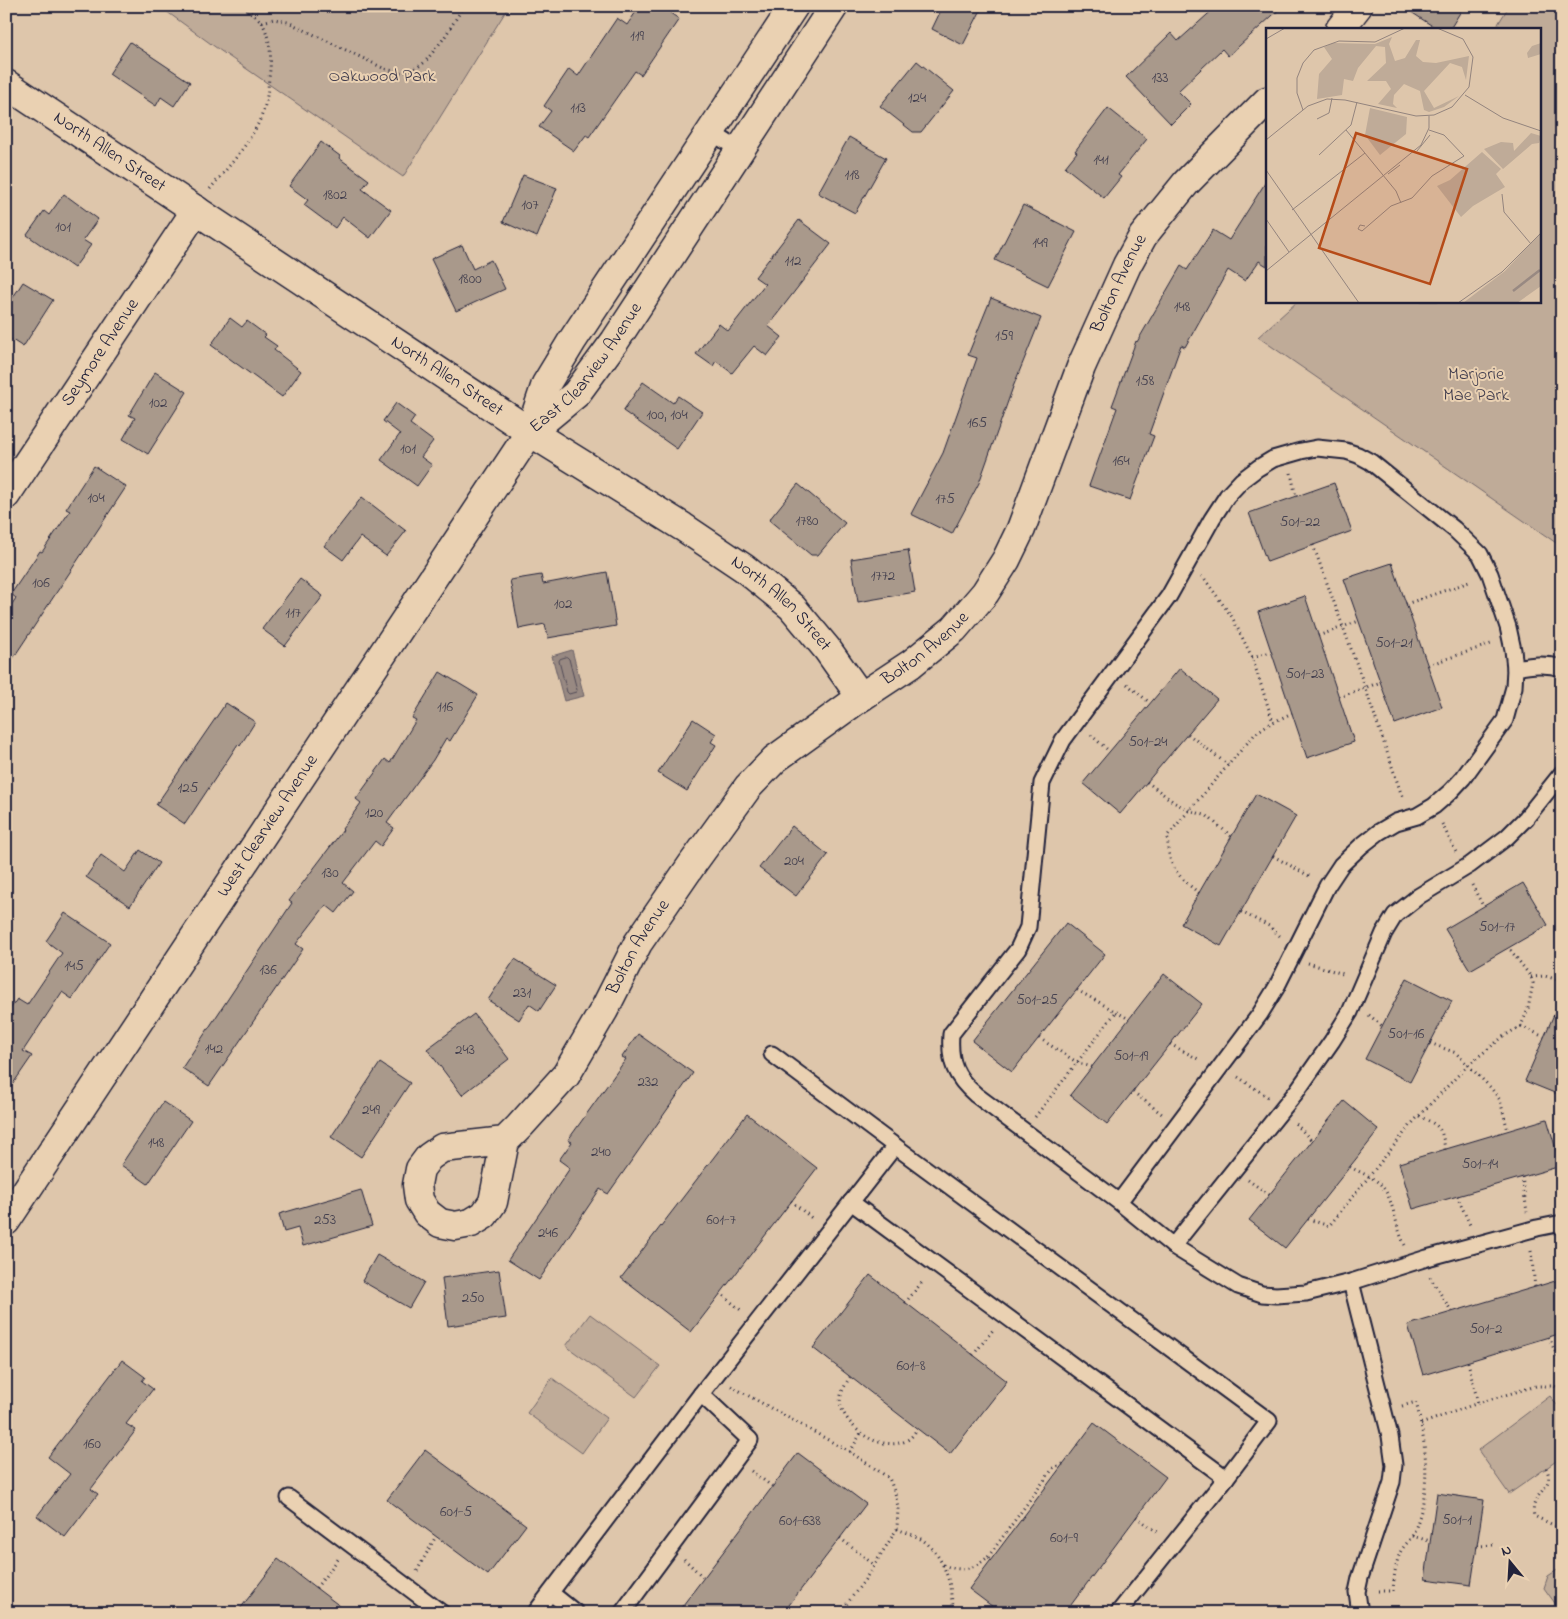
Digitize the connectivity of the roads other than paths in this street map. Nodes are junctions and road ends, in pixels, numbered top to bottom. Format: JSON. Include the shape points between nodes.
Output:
{"nodes":[{"id":1,"x":794,"y":6,"type":"edge"},
{"id":2,"x":834,"y":6,"type":"edge"},
{"id":3,"x":1358,"y":6,"type":"edge"},
{"id":4,"x":1341,"y":28,"type":"edge"},
{"id":5,"x":6,"y":84,"type":"edge"},
{"id":6,"x":1266,"y":102,"type":"edge"},
{"id":7,"x":711,"y":132,"type":"junction"},
{"id":8,"x":740,"y":150,"type":"junction"},
{"id":9,"x":202,"y":202,"type":"junction"},
{"id":10,"x":530,"y":432,"type":"junction"},
{"id":11,"x":6,"y":496,"type":"edge"},
{"id":12,"x":1515,"y":668,"type":"junction"},
{"id":13,"x":1562,"y":668,"type":"edge"},
{"id":14,"x":861,"y":697,"type":"junction"},
{"id":15,"x":1562,"y":773,"type":"edge"},
{"id":16,"x":772,"y":1054,"type":"dead end"},
{"id":17,"x":505,"y":1141,"type":"dead end"},
{"id":18,"x":895,"y":1146,"type":"junction"},
{"id":19,"x":850,"y":1202,"type":"junction"},
{"id":20,"x":1119,"y":1202,"type":"junction"},
{"id":21,"x":6,"y":1221,"type":"edge"},
{"id":22,"x":1562,"y":1223,"type":"edge"},
{"id":23,"x":1173,"y":1246,"type":"junction"},
{"id":24,"x":1351,"y":1282,"type":"junction"},
{"id":25,"x":702,"y":1394,"type":"junction"},
{"id":26,"x":1226,"y":1478,"type":"junction"},
{"id":27,"x":289,"y":1498,"type":"dead end"},
{"id":28,"x":551,"y":1593,"type":"junction"},
{"id":29,"x":442,"y":1613,"type":"edge"},
{"id":30,"x":535,"y":1613,"type":"edge"},
{"id":31,"x":576,"y":1613,"type":"edge"},
{"id":32,"x":622,"y":1613,"type":"edge"},
{"id":33,"x":1118,"y":1613,"type":"edge"},
{"id":34,"x":1360,"y":1613,"type":"edge"}],
"edges":[{"from":1,"to":7,"type":"street","name":"East Clearview Avenue"},
{"from":2,"to":8,"type":"street","name":"East Clearview Avenue"},
{"from":3,"to":4,"type":"street"},
{"from":5,"to":9,"type":"street","name":"North Allen Street"},
{"from":6,"to":14,"type":"street","name":"Bolton Avenue","via":[[1186,183],[1139,243],[1081,366],[1021,529],[985,593],[954,629],[911,664]]},
{"from":7,"to":8,"type":"lane"},
{"from":7,"to":10,"type":"street","name":"East Clearview Avenue","via":[[550,376]]},
{"from":8,"to":10,"type":"street","name":"East Clearview Avenue","via":[[615,341],[576,394]]},
{"from":9,"to":10,"type":"street","name":"North Allen Street"},
{"from":9,"to":11,"type":"street","name":"Seymore Avenue"},
{"from":10,"to":14,"type":"street","name":"North Allen Street","via":[[683,527],[751,574],[792,607]]},
{"from":10,"to":21,"type":"street","name":"West Clearview Avenue"},
{"from":12,"to":13,"type":"lane","via":[[1533,664]]},
{"from":12,"to":20,"type":"lane","via":[[1514,687],[1505,720],[1456,785],[1434,806],[1417,816],[1396,822],[1361,846],[1341,865],[1268,1001]]},
{"from":12,"to":20,"type":"lane","via":[[1510,638],[1490,574],[1480,554],[1358,454],[1318,448],[1274,459],[1242,480],[1227,496],[1169,596],[1063,740],[1042,783],[1028,927],[1018,949],[951,1034],[954,1068],[964,1084]]},
{"from":14,"to":17,"type":"street","name":"Bolton Avenue","via":[[775,759],[748,787],[638,943],[566,1075]]},
{"from":15,"to":23,"type":"lane","via":[[1507,837],[1395,915],[1350,1012],[1332,1041],[1297,1091]]},
{"from":16,"to":18,"type":"lane"},
{"from":18,"to":19,"type":"lane"},
{"from":18,"to":26,"type":"lane","via":[[1269,1421]]},
{"from":19,"to":25,"type":"lane"},
{"from":19,"to":26,"type":"lane"},
{"from":20,"to":23,"type":"lane"},
{"from":22,"to":24,"type":"lane","via":[[1477,1244]]},
{"from":23,"to":24,"type":"lane","via":[[1238,1286],[1262,1294],[1306,1293]]},
{"from":24,"to":34,"type":"lane","via":[[1390,1436],[1394,1465],[1392,1482],[1360,1578],[1357,1592]]},
{"from":25,"to":28,"type":"lane"},
{"from":25,"to":32,"type":"lane","via":[[750,1440]]},
{"from":26,"to":33,"type":"lane"},
{"from":27,"to":29,"type":"lane"},
{"from":28,"to":30,"type":"lane"},
{"from":28,"to":31,"type":"lane"}]}
